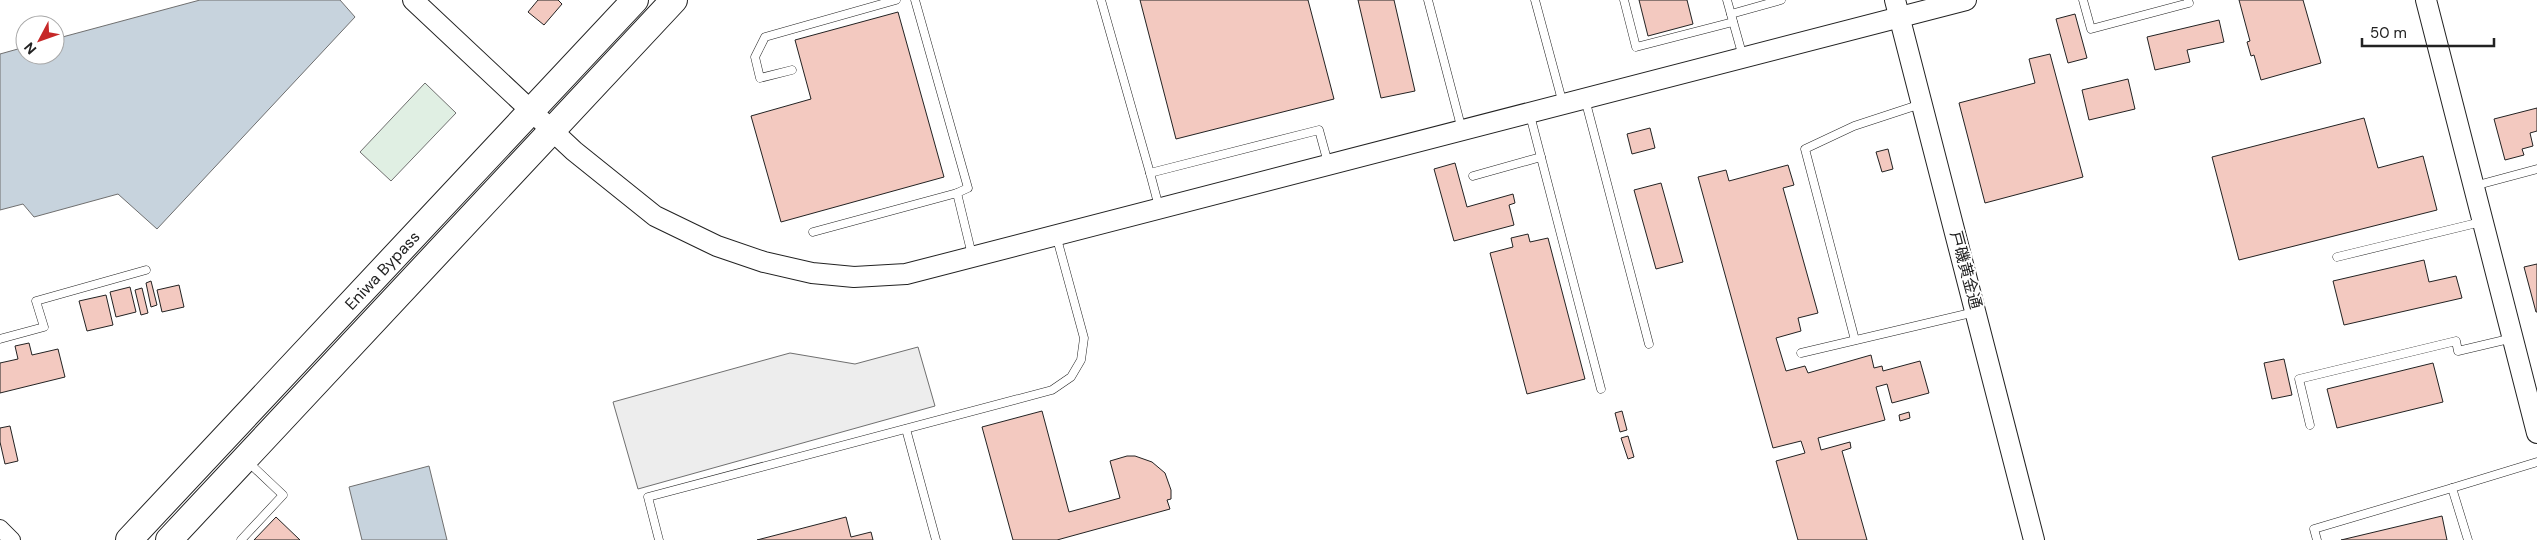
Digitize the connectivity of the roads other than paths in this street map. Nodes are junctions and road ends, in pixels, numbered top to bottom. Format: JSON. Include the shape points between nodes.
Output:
{"nodes":[{"id":1,"x":413,"y":0,"type":"edge"},
{"id":2,"x":635,"y":0,"type":"edge"},
{"id":3,"x":674,"y":0,"type":"edge"},
{"id":4,"x":896,"y":0,"type":"edge"},
{"id":5,"x":915,"y":0,"type":"edge"},
{"id":6,"x":1101,"y":0,"type":"edge"},
{"id":7,"x":1428,"y":0,"type":"edge"},
{"id":8,"x":1535,"y":0,"type":"edge"},
{"id":9,"x":1624,"y":0,"type":"edge"},
{"id":10,"x":1727,"y":0,"type":"edge"},
{"id":11,"x":1780,"y":0,"type":"edge"},
{"id":12,"x":1966,"y":0,"type":"edge"},
{"id":13,"x":2083,"y":0,"type":"edge"},
{"id":14,"x":2188,"y":0,"type":"edge"},
{"id":15,"x":2426,"y":0,"type":"edge"},
{"id":16,"x":1897,"y":8,"type":"edge"},
{"id":17,"x":1731,"y":14,"type":"junction"},
{"id":18,"x":1733,"y":22,"type":"junction"},
{"id":19,"x":1742,"y":58,"type":"junction"},
{"id":20,"x":792,"y":70,"type":"dead end"},
{"id":21,"x":1585,"y":98,"type":"junction"},
{"id":22,"x":1563,"y":104,"type":"junction"},
{"id":23,"x":1923,"y":104,"type":"junction"},
{"id":24,"x":530,"y":110,"type":"junction"},
{"id":25,"x":1530,"y":113,"type":"junction"},
{"id":26,"x":1462,"y":130,"type":"junction"},
{"id":27,"x":552,"y":131,"type":"junction"},
{"id":28,"x":1541,"y":157,"type":"junction"},
{"id":29,"x":1328,"y":165,"type":"junction"},
{"id":30,"x":2537,"y":169,"type":"edge"},
{"id":31,"x":1150,"y":173,"type":"junction"},
{"id":32,"x":1473,"y":176,"type":"dead end"},
{"id":33,"x":2474,"y":186,"type":"junction"},
{"id":34,"x":956,"y":193,"type":"junction"},
{"id":35,"x":1159,"y":209,"type":"junction"},
{"id":36,"x":2483,"y":222,"type":"junction"},
{"id":37,"x":813,"y":232,"type":"dead end"},
{"id":38,"x":1056,"y":235,"type":"junction"},
{"id":39,"x":973,"y":257,"type":"junction"},
{"id":40,"x":2337,"y":258,"type":"dead end"},
{"id":41,"x":146,"y":270,"type":"dead end"},
{"id":42,"x":1977,"y":312,"type":"junction"},
{"id":43,"x":2513,"y":338,"type":"junction"},
{"id":44,"x":0,"y":339,"type":"edge"},
{"id":45,"x":1855,"y":340,"type":"junction"},
{"id":46,"x":1649,"y":344,"type":"dead end"},
{"id":47,"x":1801,"y":353,"type":"dead end"},
{"id":48,"x":1601,"y":389,"type":"dead end"},
{"id":49,"x":2310,"y":424,"type":"dead end"},
{"id":50,"x":906,"y":429,"type":"junction"},
{"id":51,"x":2537,"y":433,"type":"edge"},
{"id":52,"x":245,"y":459,"type":"junction"},
{"id":53,"x":2537,"y":462,"type":"edge"},
{"id":54,"x":2452,"y":488,"type":"junction"},
{"id":55,"x":0,"y":528,"type":"edge"},
{"id":56,"x":12,"y":540,"type":"edge"},
{"id":57,"x":129,"y":540,"type":"edge"},
{"id":58,"x":169,"y":540,"type":"edge"},
{"id":59,"x":241,"y":540,"type":"edge"},
{"id":60,"x":659,"y":540,"type":"edge"},
{"id":61,"x":936,"y":540,"type":"edge"},
{"id":62,"x":2034,"y":540,"type":"edge"},
{"id":63,"x":2317,"y":540,"type":"edge"},
{"id":64,"x":2468,"y":540,"type":"edge"}],
"edges":[{"from":1,"to":24,"type":"street"},
{"from":2,"to":24,"type":"highway","name":"Eniwa Bypass"},
{"from":3,"to":27,"type":"highway","name":"Eniwa Bypass"},
{"from":4,"to":20,"type":"lane","via":[[765,37],[755,56],[760,78]]},
{"from":5,"to":34,"type":"lane","via":[[968,188]]},
{"from":6,"to":31,"type":"lane"},
{"from":7,"to":26,"type":"lane"},
{"from":8,"to":22,"type":"lane"},
{"from":9,"to":18,"type":"lane","via":[[1636,47]]},
{"from":10,"to":17,"type":"lane"},
{"from":11,"to":17,"type":"lane"},
{"from":12,"to":16,"type":"street"},
{"from":13,"to":14,"type":"lane","via":[[2091,29],[2189,3]]},
{"from":15,"to":33,"type":"street"},
{"from":16,"to":19,"type":"street"},
{"from":16,"to":23,"type":"street","name":"戸磯黄金通"},
{"from":17,"to":18,"type":"lane"},
{"from":18,"to":19,"type":"lane"},
{"from":19,"to":21,"type":"street"},
{"from":21,"to":22,"type":"street"},
{"from":21,"to":46,"type":"lane"},
{"from":22,"to":25,"type":"street"},
{"from":23,"to":42,"type":"street","name":"戸磯黄金通"},
{"from":23,"to":45,"type":"lane","via":[[1854,126],[1805,149]]},
{"from":24,"to":27,"type":"street"},
{"from":24,"to":57,"type":"highway","name":"Eniwa Bypass"},
{"from":25,"to":26,"type":"street"},
{"from":25,"to":28,"type":"lane"},
{"from":26,"to":29,"type":"street"},
{"from":27,"to":39,"type":"street","via":[[655,216],[717,246],[764,262],[812,273],[854,277],[906,274]]},
{"from":27,"to":52,"type":"highway","name":"Eniwa Bypass"},
{"from":28,"to":32,"type":"lane"},
{"from":28,"to":48,"type":"lane"},
{"from":29,"to":31,"type":"lane","via":[[1319,130]]},
{"from":29,"to":35,"type":"street"},
{"from":30,"to":33,"type":"lane"},
{"from":31,"to":35,"type":"lane"},
{"from":33,"to":36,"type":"street"},
{"from":34,"to":37,"type":"lane"},
{"from":34,"to":39,"type":"lane"},
{"from":35,"to":38,"type":"street"},
{"from":36,"to":40,"type":"lane"},
{"from":36,"to":43,"type":"street"},
{"from":38,"to":39,"type":"street"},
{"from":38,"to":50,"type":"lane","via":[[1084,338],[1081,360],[1071,377],[1052,390]]},
{"from":41,"to":44,"type":"lane","via":[[36,301],[44,327]]},
{"from":42,"to":45,"type":"lane"},
{"from":42,"to":62,"type":"street","name":"戸磯黄金通"},
{"from":43,"to":49,"type":"lane","via":[[2458,351],[2456,341],[2299,379]]},
{"from":43,"to":51,"type":"street"},
{"from":45,"to":47,"type":"lane"},
{"from":50,"to":60,"type":"lane","via":[[648,497]]},
{"from":50,"to":61,"type":"lane"},
{"from":52,"to":58,"type":"highway","name":"Eniwa Bypass"},
{"from":52,"to":59,"type":"lane","via":[[283,495]]},
{"from":53,"to":54,"type":"lane"},
{"from":54,"to":63,"type":"lane","via":[[2314,529]]},
{"from":54,"to":64,"type":"lane"},
{"from":55,"to":56,"type":"street"}]}
